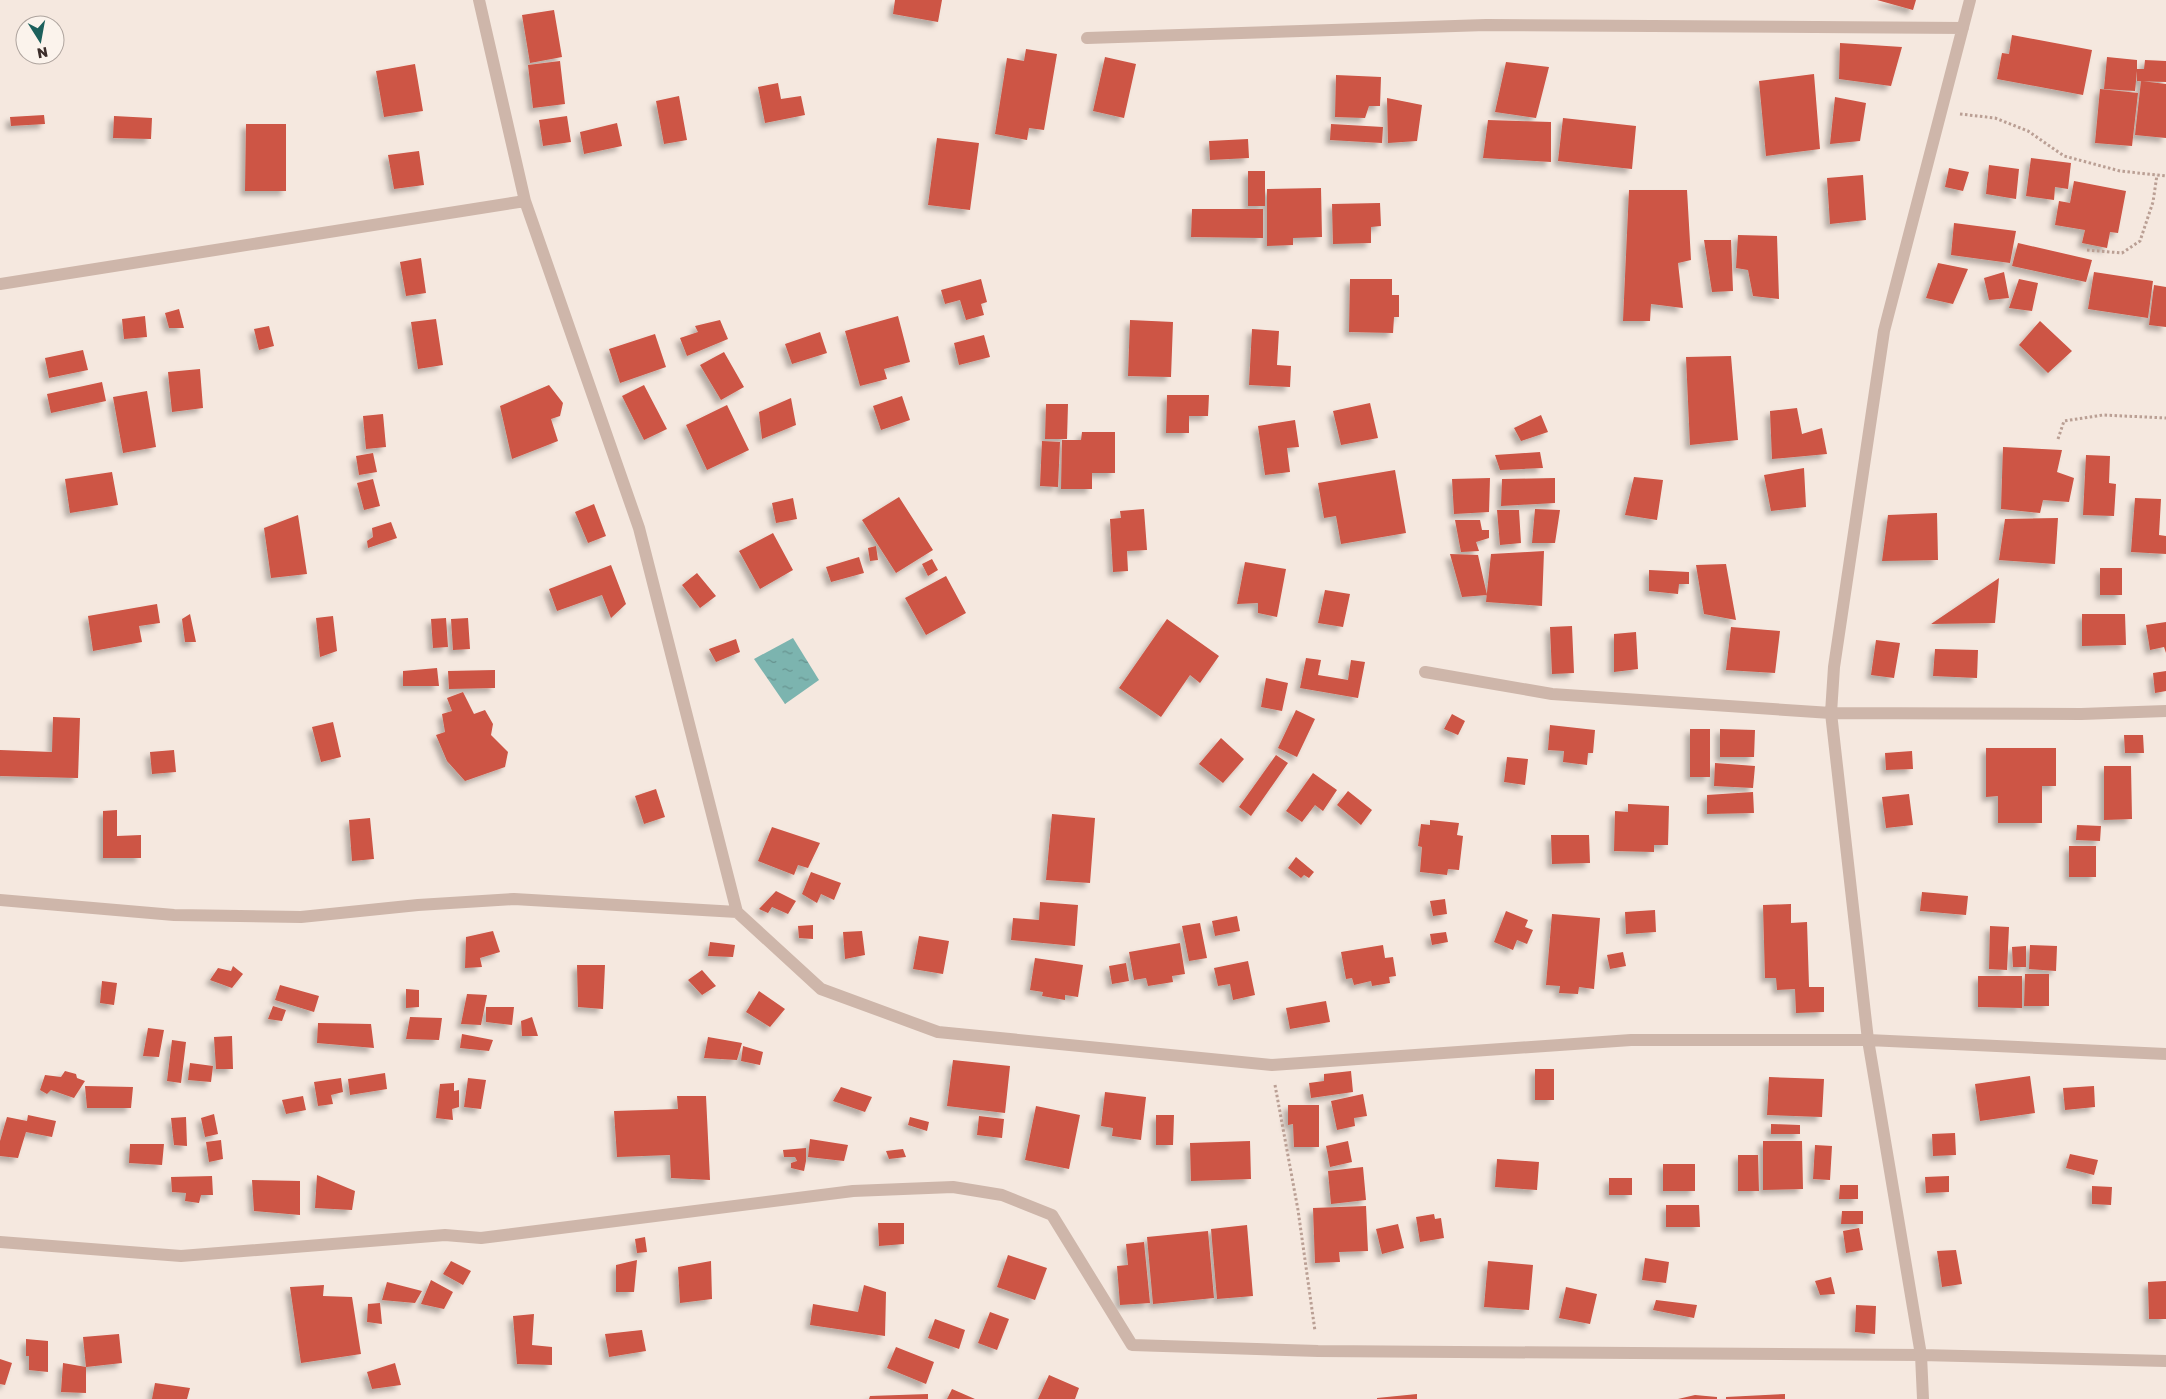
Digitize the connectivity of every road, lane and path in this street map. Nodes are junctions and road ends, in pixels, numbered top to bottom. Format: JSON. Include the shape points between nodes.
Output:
{"nodes":[{"id":1,"x":479,"y":0,"type":"edge"},
{"id":2,"x":1970,"y":0,"type":"edge"},
{"id":3,"x":1963,"y":28,"type":"junction"},
{"id":4,"x":1087,"y":38,"type":"dead end"},
{"id":5,"x":1939,"y":120,"type":"junction"},
{"id":6,"x":2157,"y":175,"type":"junction"},
{"id":7,"x":2166,"y":176,"type":"edge"},
{"id":8,"x":525,"y":201,"type":"junction"},
{"id":9,"x":2087,"y":250,"type":"dead end"},
{"id":10,"x":0,"y":284,"type":"edge"},
{"id":11,"x":2166,"y":418,"type":"edge"},
{"id":12,"x":2058,"y":439,"type":"dead end"},
{"id":13,"x":1426,"y":672,"type":"dead end"},
{"id":14,"x":2166,"y":712,"type":"edge"},
{"id":15,"x":1831,"y":713,"type":"junction"},
{"id":16,"x":0,"y":900,"type":"edge"},
{"id":17,"x":737,"y":912,"type":"junction"},
{"id":18,"x":1868,"y":1040,"type":"junction"},
{"id":19,"x":2166,"y":1054,"type":"edge"},
{"id":20,"x":1272,"y":1065,"type":"junction"},
{"id":21,"x":0,"y":1242,"type":"edge"},
{"id":22,"x":1318,"y":1351,"type":"junction"},
{"id":23,"x":1921,"y":1355,"type":"junction"},
{"id":24,"x":2166,"y":1361,"type":"edge"},
{"id":25,"x":1923,"y":1399,"type":"edge"}],
"edges":[{"from":1,"to":8,"type":"street"},
{"from":2,"to":3,"type":"street"},
{"from":3,"to":4,"type":"street","via":[[1486,25]]},
{"from":3,"to":5,"type":"street"},
{"from":5,"to":6,"type":"path","via":[[1962,113],[1995,118],[2028,130],[2064,156],[2120,171]]},
{"from":5,"to":15,"type":"street","via":[[1884,331],[1834,667]]},
{"from":6,"to":7,"type":"path"},
{"from":6,"to":9,"type":"path","via":[[2153,202],[2140,241],[2122,254]]},
{"from":8,"to":10,"type":"street"},
{"from":8,"to":17,"type":"street","via":[[639,528]]},
{"from":11,"to":12,"type":"path","via":[[2103,415],[2064,421]]},
{"from":13,"to":15,"type":"street","via":[[1552,694]]},
{"from":14,"to":15,"type":"street"},
{"from":15,"to":18,"type":"street"},
{"from":16,"to":17,"type":"street","via":[[174,914],[301,917],[514,899]]},
{"from":17,"to":20,"type":"street","via":[[821,989],[938,1032]]},
{"from":18,"to":19,"type":"street"},
{"from":18,"to":20,"type":"street","via":[[1631,1040]]},
{"from":18,"to":23,"type":"street"},
{"from":20,"to":22,"type":"path","via":[[1298,1210]]},
{"from":21,"to":22,"type":"street","via":[[182,1256],[445,1235],[481,1238],[853,1191],[953,1187],[1002,1195],[1052,1215],[1132,1345]]},
{"from":22,"to":23,"type":"street"},
{"from":23,"to":24,"type":"street"},
{"from":23,"to":25,"type":"street"}]}
